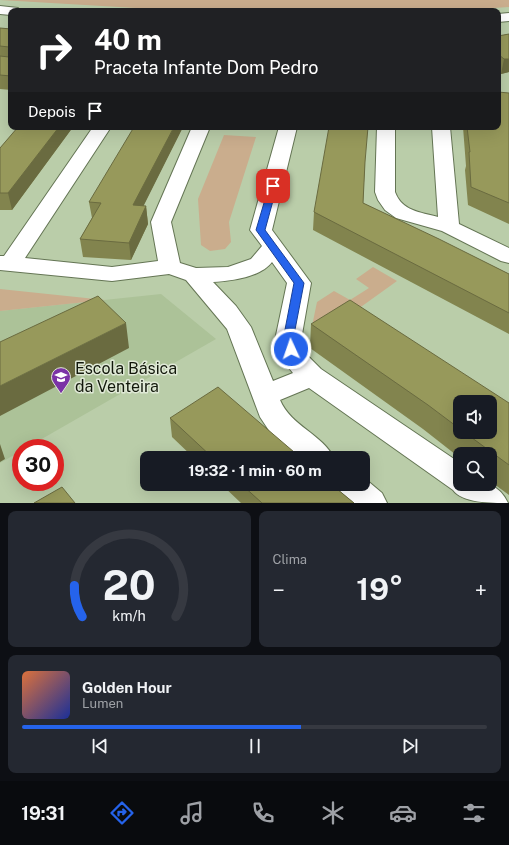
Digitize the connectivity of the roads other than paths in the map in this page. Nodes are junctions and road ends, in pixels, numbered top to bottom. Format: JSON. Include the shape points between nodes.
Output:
{"nodes":[{"id":1,"x":100,"y":130,"type":"edge"},
{"id":2,"x":200,"y":130,"type":"edge"},
{"id":3,"x":287,"y":130,"type":"edge"},
{"id":4,"x":386,"y":130,"type":"edge"},
{"id":5,"x":441,"y":130,"type":"edge"},
{"id":6,"x":449,"y":227,"type":"junction"},
{"id":7,"x":273,"y":246,"type":"junction"},
{"id":8,"x":509,"y":256,"type":"edge"},
{"id":9,"x":5,"y":263,"type":"edge"},
{"id":10,"x":170,"y":267,"type":"junction"},
{"id":11,"x":194,"y":275,"type":"junction"},
{"id":12,"x":312,"y":376,"type":"junction"},
{"id":13,"x":265,"y":395,"type":"junction"},
{"id":14,"x":311,"y":451,"type":"edge"},
{"id":15,"x":453,"y":475,"type":"edge"},
{"id":16,"x":357,"y":491,"type":"edge"},
{"id":17,"x":475,"y":491,"type":"edge"},
{"id":18,"x":371,"y":503,"type":"edge"},
{"id":19,"x":492,"y":503,"type":"edge"}],
"edges":[{"from":1,"to":9,"type":"street"},
{"from":2,"to":10,"type":"street","via":[[161,222]]},
{"from":3,"to":7,"type":"street","via":[[261,230]]},
{"from":4,"to":6,"type":"street","via":[[385,192],[388,200],[403,214]]},
{"from":5,"to":6,"type":"street"},
{"from":6,"to":8,"type":"street"},
{"from":7,"to":11,"type":"street","via":[[259,264],[230,274]]},
{"from":7,"to":12,"type":"street","via":[[299,283],[288,340],[294,358]]},
{"from":9,"to":10,"type":"street","via":[[112,274]]},
{"from":10,"to":11,"type":"street"},
{"from":11,"to":13,"type":"street","via":[[239,327]]},
{"from":12,"to":13,"type":"street"},
{"from":12,"to":15,"type":"street"},
{"from":13,"to":14,"type":"street","via":[[280,424]]},
{"from":16,"to":18,"type":"street"},
{"from":17,"to":19,"type":"street"}]}
